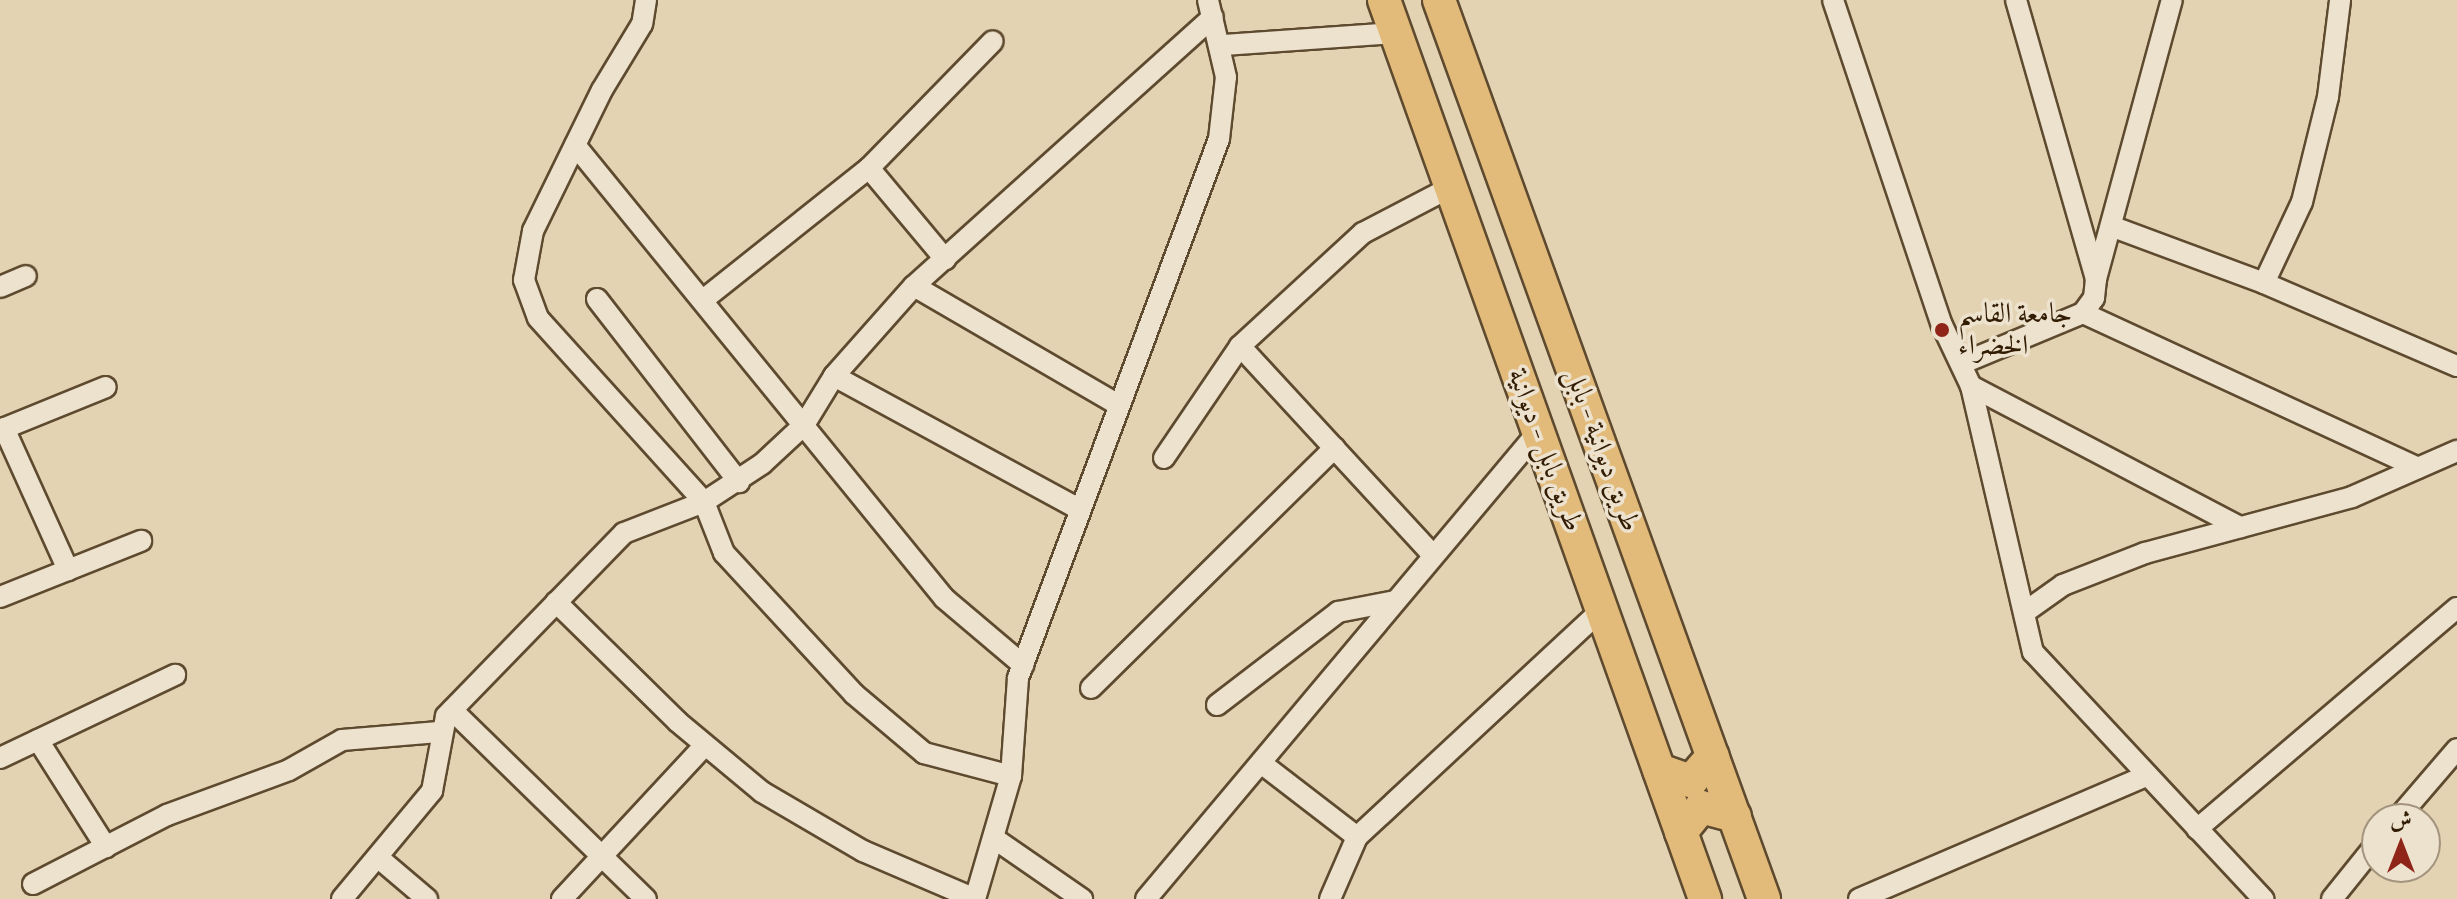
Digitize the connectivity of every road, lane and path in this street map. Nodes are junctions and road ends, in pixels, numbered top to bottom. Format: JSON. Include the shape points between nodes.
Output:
{"nodes":[{"id":1,"x":646,"y":0,"type":"edge"},
{"id":2,"x":1384,"y":0,"type":"edge"},
{"id":3,"x":1439,"y":0,"type":"edge"},
{"id":4,"x":1833,"y":0,"type":"edge"},
{"id":5,"x":2016,"y":0,"type":"edge"},
{"id":6,"x":2172,"y":0,"type":"edge"},
{"id":7,"x":2340,"y":0,"type":"edge"},
{"id":8,"x":1211,"y":8,"type":"edge"},
{"id":9,"x":1396,"y":33,"type":"junction"},
{"id":10,"x":993,"y":41,"type":"dead end"},
{"id":11,"x":1223,"y":45,"type":"junction"},
{"id":12,"x":575,"y":145,"type":"junction"},
{"id":13,"x":869,"y":168,"type":"junction"},
{"id":14,"x":1451,"y":187,"type":"junction"},
{"id":15,"x":2111,"y":226,"type":"junction"},
{"id":16,"x":945,"y":259,"type":"junction"},
{"id":17,"x":26,"y":276,"type":"dead end"},
{"id":18,"x":2096,"y":279,"type":"junction"},
{"id":19,"x":2264,"y":283,"type":"junction"},
{"id":20,"x":914,"y":286,"type":"junction"},
{"id":21,"x":0,"y":287,"type":"edge"},
{"id":22,"x":597,"y":299,"type":"dead end"},
{"id":23,"x":703,"y":300,"type":"junction"},
{"id":24,"x":2083,"y":313,"type":"junction"},
{"id":25,"x":1240,"y":346,"type":"junction"},
{"id":26,"x":1963,"y":363,"type":"junction"},
{"id":27,"x":2457,"y":366,"type":"edge"},
{"id":28,"x":834,"y":376,"type":"junction"},
{"id":29,"x":1971,"y":386,"type":"junction"},
{"id":30,"x":106,"y":387,"type":"dead end"},
{"id":31,"x":1117,"y":404,"type":"junction"},
{"id":32,"x":804,"y":425,"type":"junction"},
{"id":33,"x":2,"y":429,"type":"edge"},
{"id":34,"x":1538,"y":432,"type":"junction"},
{"id":35,"x":1334,"y":448,"type":"junction"},
{"id":36,"x":2457,"y":451,"type":"edge"},
{"id":37,"x":1164,"y":458,"type":"dead end"},
{"id":38,"x":2418,"y":468,"type":"junction"},
{"id":39,"x":739,"y":482,"type":"junction"},
{"id":40,"x":704,"y":502,"type":"junction"},
{"id":41,"x":1079,"y":509,"type":"junction"},
{"id":42,"x":2240,"y":527,"type":"junction"},
{"id":43,"x":141,"y":541,"type":"dead end"},
{"id":44,"x":1433,"y":555,"type":"junction"},
{"id":45,"x":68,"y":570,"type":"junction"},
{"id":46,"x":0,"y":597,"type":"edge"},
{"id":47,"x":1395,"y":601,"type":"junction"},
{"id":48,"x":556,"y":602,"type":"junction"},
{"id":49,"x":2457,"y":608,"type":"edge"},
{"id":50,"x":1602,"y":609,"type":"junction"},
{"id":51,"x":2025,"y":612,"type":"junction"},
{"id":52,"x":1023,"y":665,"type":"junction"},
{"id":53,"x":175,"y":675,"type":"dead end"},
{"id":54,"x":1091,"y":688,"type":"dead end"},
{"id":55,"x":1217,"y":705,"type":"dead end"},
{"id":56,"x":452,"y":710,"type":"junction"},
{"id":57,"x":439,"y":732,"type":"junction"},
{"id":58,"x":38,"y":740,"type":"junction"},
{"id":59,"x":705,"y":745,"type":"junction"},
{"id":60,"x":2457,"y":749,"type":"edge"},
{"id":61,"x":1713,"y":756,"type":"junction"},
{"id":62,"x":0,"y":758,"type":"edge"},
{"id":63,"x":1261,"y":763,"type":"junction"},
{"id":64,"x":1659,"y":770,"type":"junction"},
{"id":65,"x":2148,"y":775,"type":"junction"},
{"id":66,"x":1011,"y":776,"type":"junction"},
{"id":67,"x":2411,"y":803,"type":"edge"},
{"id":68,"x":1735,"y":816,"type":"junction"},
{"id":69,"x":2197,"y":829,"type":"junction"},
{"id":70,"x":1681,"y":832,"type":"junction"},
{"id":71,"x":1357,"y":837,"type":"junction"},
{"id":72,"x":995,"y":839,"type":"junction"},
{"id":73,"x":106,"y":847,"type":"junction"},
{"id":74,"x":602,"y":858,"type":"junction"},
{"id":75,"x":380,"y":859,"type":"junction"},
{"id":76,"x":2361,"y":863,"type":"edge"},
{"id":77,"x":33,"y":884,"type":"dead end"},
{"id":78,"x":342,"y":899,"type":"edge"},
{"id":79,"x":427,"y":899,"type":"edge"},
{"id":80,"x":562,"y":899,"type":"edge"},
{"id":81,"x":646,"y":899,"type":"edge"},
{"id":82,"x":975,"y":899,"type":"edge"},
{"id":83,"x":1082,"y":899,"type":"edge"},
{"id":84,"x":1146,"y":899,"type":"edge"},
{"id":85,"x":1330,"y":899,"type":"edge"},
{"id":86,"x":1705,"y":899,"type":"edge"},
{"id":87,"x":1764,"y":899,"type":"edge"},
{"id":88,"x":1859,"y":899,"type":"edge"},
{"id":89,"x":2263,"y":899,"type":"edge"},
{"id":90,"x":2332,"y":899,"type":"edge"}],
"edges":[{"from":1,"to":12,"type":"street","via":[[642,24]]},
{"from":2,"to":9,"type":"highway","name":"طريق بابل - ديوانية"},
{"from":3,"to":61,"type":"highway","name":"طريق ديوانية - بابل"},
{"from":4,"to":26,"type":"street","via":[[1942,325]]},
{"from":5,"to":18,"type":"street"},
{"from":6,"to":15,"type":"street"},
{"from":7,"to":19,"type":"street","via":[[2328,97],[2302,202]]},
{"from":8,"to":11,"type":"street"},
{"from":8,"to":16,"type":"street"},
{"from":9,"to":11,"type":"street"},
{"from":9,"to":14,"type":"highway","name":"طريق بابل - ديوانية"},
{"from":10,"to":13,"type":"street"},
{"from":11,"to":31,"type":"street","via":[[1219,139]]},
{"from":12,"to":23,"type":"street"},
{"from":12,"to":40,"type":"street","via":[[533,231],[524,280],[538,318]]},
{"from":13,"to":16,"type":"street"},
{"from":13,"to":23,"type":"street"},
{"from":14,"to":25,"type":"street","via":[[1363,233]]},
{"from":14,"to":34,"type":"highway","name":"طريق بابل - ديوانية"},
{"from":15,"to":18,"type":"street"},
{"from":15,"to":19,"type":"street"},
{"from":16,"to":20,"type":"street"},
{"from":17,"to":21,"type":"street"},
{"from":18,"to":24,"type":"street"},
{"from":19,"to":27,"type":"street"},
{"from":20,"to":28,"type":"street"},
{"from":20,"to":31,"type":"street"},
{"from":22,"to":39,"type":"street"},
{"from":23,"to":32,"type":"street"},
{"from":24,"to":26,"type":"street"},
{"from":24,"to":38,"type":"street"},
{"from":25,"to":35,"type":"street"},
{"from":25,"to":37,"type":"street"},
{"from":26,"to":29,"type":"street"},
{"from":28,"to":32,"type":"street"},
{"from":28,"to":41,"type":"street"},
{"from":29,"to":42,"type":"street"},
{"from":29,"to":51,"type":"street"},
{"from":30,"to":33,"type":"street"},
{"from":31,"to":41,"type":"street"},
{"from":32,"to":39,"type":"street"},
{"from":32,"to":52,"type":"street","via":[[944,598]]},
{"from":33,"to":45,"type":"street"},
{"from":34,"to":44,"type":"street"},
{"from":34,"to":50,"type":"highway","name":"طريق بابل - ديوانية"},
{"from":35,"to":44,"type":"street"},
{"from":35,"to":54,"type":"street"},
{"from":36,"to":38,"type":"street"},
{"from":38,"to":42,"type":"street","via":[[2352,497]]},
{"from":39,"to":40,"type":"street"},
{"from":40,"to":48,"type":"street","via":[[624,533]]},
{"from":40,"to":66,"type":"street","via":[[724,553],[854,694],[924,753]]},
{"from":41,"to":52,"type":"street"},
{"from":42,"to":51,"type":"street","via":[[2131,558],[2063,585]]},
{"from":43,"to":45,"type":"street"},
{"from":44,"to":47,"type":"street"},
{"from":45,"to":46,"type":"street"},
{"from":47,"to":55,"type":"street","via":[[1338,612]]},
{"from":47,"to":63,"type":"street"},
{"from":48,"to":56,"type":"street"},
{"from":48,"to":59,"type":"street"},
{"from":49,"to":69,"type":"street"},
{"from":50,"to":64,"type":"highway","name":"طريق بابل - ديوانية"},
{"from":50,"to":71,"type":"street"},
{"from":51,"to":65,"type":"street","via":[[2023,631],[2033,652]]},
{"from":52,"to":66,"type":"street"},
{"from":53,"to":58,"type":"street"},
{"from":56,"to":57,"type":"street"},
{"from":56,"to":74,"type":"street"},
{"from":57,"to":73,"type":"street","via":[[342,740],[289,770],[167,815]]},
{"from":57,"to":75,"type":"street","via":[[432,791]]},
{"from":58,"to":62,"type":"street"},
{"from":58,"to":73,"type":"street"},
{"from":59,"to":74,"type":"street"},
{"from":59,"to":82,"type":"street","via":[[762,792],[863,851]]},
{"from":60,"to":67,"type":"street"},
{"from":61,"to":64,"type":"highway","via":[[1691,781]]},
{"from":61,"to":68,"type":"highway","name":"طريق ديوانية - بابل"},
{"from":63,"to":71,"type":"street"},
{"from":63,"to":84,"type":"street"},
{"from":64,"to":70,"type":"highway","name":"طريق بابل - ديوانية"},
{"from":65,"to":69,"type":"street"},
{"from":65,"to":88,"type":"street"},
{"from":66,"to":72,"type":"street"},
{"from":68,"to":70,"type":"highway","via":[[1701,807]]},
{"from":68,"to":87,"type":"highway","name":"طريق ديوانية - بابل"},
{"from":69,"to":89,"type":"street"},
{"from":70,"to":86,"type":"highway","name":"طريق بابل - ديوانية"},
{"from":71,"to":85,"type":"street"},
{"from":72,"to":82,"type":"street"},
{"from":72,"to":83,"type":"street"},
{"from":73,"to":77,"type":"street"},
{"from":74,"to":80,"type":"street"},
{"from":74,"to":81,"type":"street"},
{"from":75,"to":78,"type":"street"},
{"from":75,"to":79,"type":"street"},
{"from":76,"to":90,"type":"street"}]}
